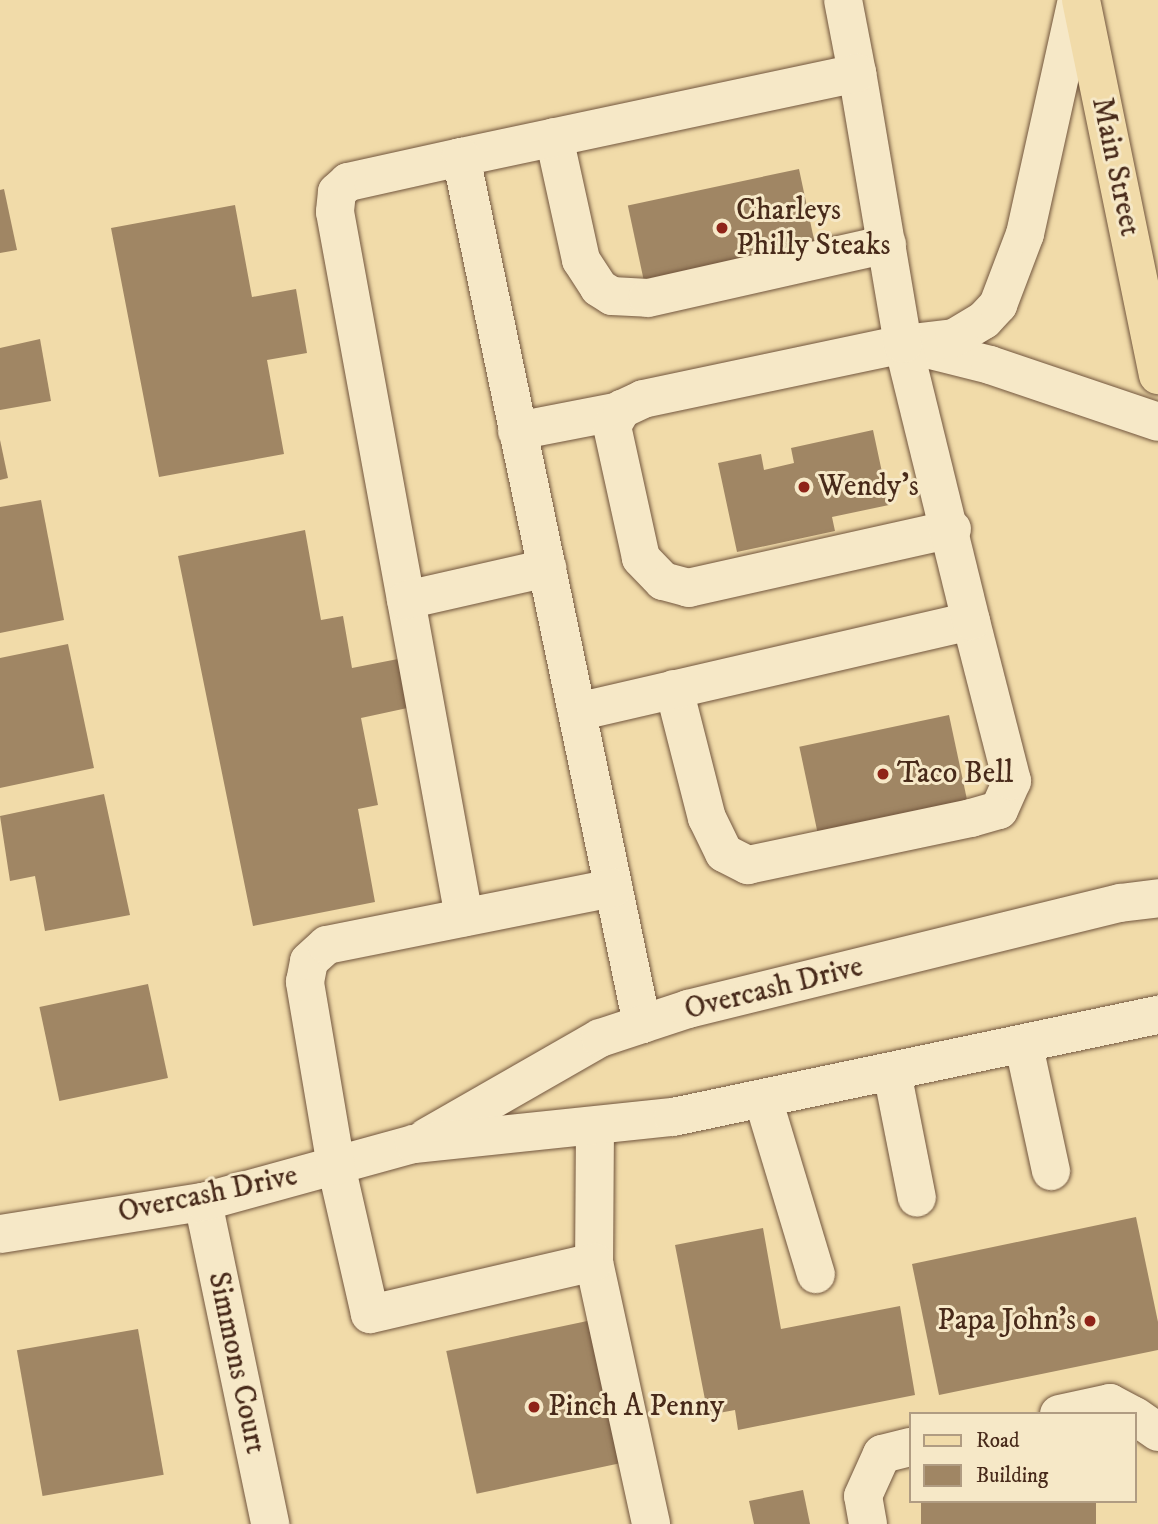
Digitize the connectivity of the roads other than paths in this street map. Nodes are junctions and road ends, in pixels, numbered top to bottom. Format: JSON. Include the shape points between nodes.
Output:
{"nodes":[{"id":1,"x":843,"y":0,"type":"edge"},
{"id":2,"x":1079,"y":0,"type":"edge"},
{"id":3,"x":857,"y":73,"type":"junction"},
{"id":4,"x":554,"y":137,"type":"junction"},
{"id":5,"x":461,"y":157,"type":"junction"},
{"id":6,"x":887,"y":244,"type":"junction"},
{"id":7,"x":1151,"y":304,"type":"edge"},
{"id":8,"x":904,"y":344,"type":"junction"},
{"id":9,"x":1158,"y":375,"type":"edge"},
{"id":10,"x":620,"y":411,"type":"junction"},
{"id":11,"x":1158,"y":422,"type":"edge"},
{"id":12,"x":517,"y":431,"type":"junction"},
{"id":13,"x":952,"y":529,"type":"junction"},
{"id":14,"x":547,"y":568,"type":"junction"},
{"id":15,"x":406,"y":600,"type":"junction"},
{"id":16,"x":971,"y":621,"type":"junction"},
{"id":17,"x":674,"y":689,"type":"junction"},
{"id":18,"x":577,"y":712,"type":"junction"},
{"id":19,"x":613,"y":888,"type":"junction"},
{"id":20,"x":1158,"y":898,"type":"edge"},
{"id":21,"x":464,"y":917,"type":"junction"},
{"id":22,"x":1158,"y":1015,"type":"edge"},
{"id":23,"x":642,"y":1024,"type":"junction"},
{"id":24,"x":1024,"y":1046,"type":"junction"},
{"id":25,"x":892,"y":1072,"type":"junction"},
{"id":26,"x":763,"y":1099,"type":"junction"},
{"id":27,"x":595,"y":1126,"type":"junction"},
{"id":28,"x":414,"y":1144,"type":"junction"},
{"id":29,"x":336,"y":1166,"type":"junction"},
{"id":30,"x":1051,"y":1171,"type":"dead end"},
{"id":31,"x":917,"y":1198,"type":"dead end"},
{"id":32,"x":203,"y":1202,"type":"junction"},
{"id":33,"x":0,"y":1234,"type":"edge"},
{"id":34,"x":594,"y":1262,"type":"junction"},
{"id":35,"x":816,"y":1274,"type":"dead end"},
{"id":36,"x":1068,"y":1412,"type":"edge"},
{"id":37,"x":1127,"y":1412,"type":"edge"},
{"id":38,"x":1137,"y":1418,"type":"edge"},
{"id":39,"x":1158,"y":1432,"type":"edge"},
{"id":40,"x":909,"y":1447,"type":"edge"},
{"id":41,"x":270,"y":1524,"type":"edge"},
{"id":42,"x":650,"y":1524,"type":"edge"},
{"id":43,"x":868,"y":1524,"type":"edge"}],
"edges":[{"from":1,"to":3,"type":"street"},
{"from":2,"to":7,"type":"main road","name":"Main Street"},
{"from":2,"to":8,"type":"street","via":[[1024,234],[998,305],[969,332]]},
{"from":3,"to":4,"type":"street"},
{"from":3,"to":6,"type":"street"},
{"from":4,"to":5,"type":"street"},
{"from":4,"to":6,"type":"street","via":[[581,260],[599,288],[612,296],[648,298]]},
{"from":5,"to":12,"type":"street"},
{"from":5,"to":15,"type":"street","via":[[348,182],[337,192],[335,212]]},
{"from":6,"to":8,"type":"street"},
{"from":7,"to":9,"type":"main road","name":"Main Street"},
{"from":8,"to":10,"type":"street","via":[[643,399]]},
{"from":8,"to":11,"type":"street","via":[[990,365]]},
{"from":8,"to":13,"type":"street"},
{"from":10,"to":12,"type":"street"},
{"from":10,"to":13,"type":"street","via":[[612,426],[613,438],[641,558],[663,581],[689,588]]},
{"from":12,"to":14,"type":"street"},
{"from":13,"to":16,"type":"street"},
{"from":14,"to":15,"type":"street"},
{"from":14,"to":18,"type":"street"},
{"from":15,"to":21,"type":"street"},
{"from":16,"to":17,"type":"street"},
{"from":16,"to":17,"type":"street","via":[[1012,781],[999,810],[971,818],[748,864],[724,853],[707,818]]},
{"from":17,"to":18,"type":"street"},
{"from":18,"to":19,"type":"street"},
{"from":19,"to":21,"type":"street"},
{"from":19,"to":23,"type":"street"},
{"from":20,"to":23,"type":"street","name":"Overcash Drive","via":[[1120,903]]},
{"from":21,"to":29,"type":"street","via":[[327,945],[309,961],[305,982]]},
{"from":22,"to":24,"type":"street","name":"Overcash Drive"},
{"from":23,"to":28,"type":"street","name":"Overcash Drive","via":[[600,1038]]},
{"from":24,"to":25,"type":"street","name":"Overcash Drive"},
{"from":24,"to":30,"type":"street"},
{"from":25,"to":26,"type":"street","name":"Overcash Drive"},
{"from":25,"to":31,"type":"street"},
{"from":26,"to":27,"type":"street","name":"Overcash Drive"},
{"from":26,"to":35,"type":"street"},
{"from":27,"to":28,"type":"street","name":"Overcash Drive"},
{"from":27,"to":34,"type":"street"},
{"from":28,"to":29,"type":"street","name":"Overcash Drive"},
{"from":29,"to":32,"type":"street","name":"Overcash Drive"},
{"from":29,"to":34,"type":"street","via":[[370,1314]]},
{"from":32,"to":33,"type":"street","name":"Overcash Drive"},
{"from":32,"to":41,"type":"street","name":"Simmons Court"},
{"from":34,"to":42,"type":"street"},
{"from":36,"to":37,"type":"street","via":[[1110,1403]]},
{"from":38,"to":39,"type":"street"},
{"from":40,"to":43,"type":"street","via":[[882,1454],[863,1496]]}]}
